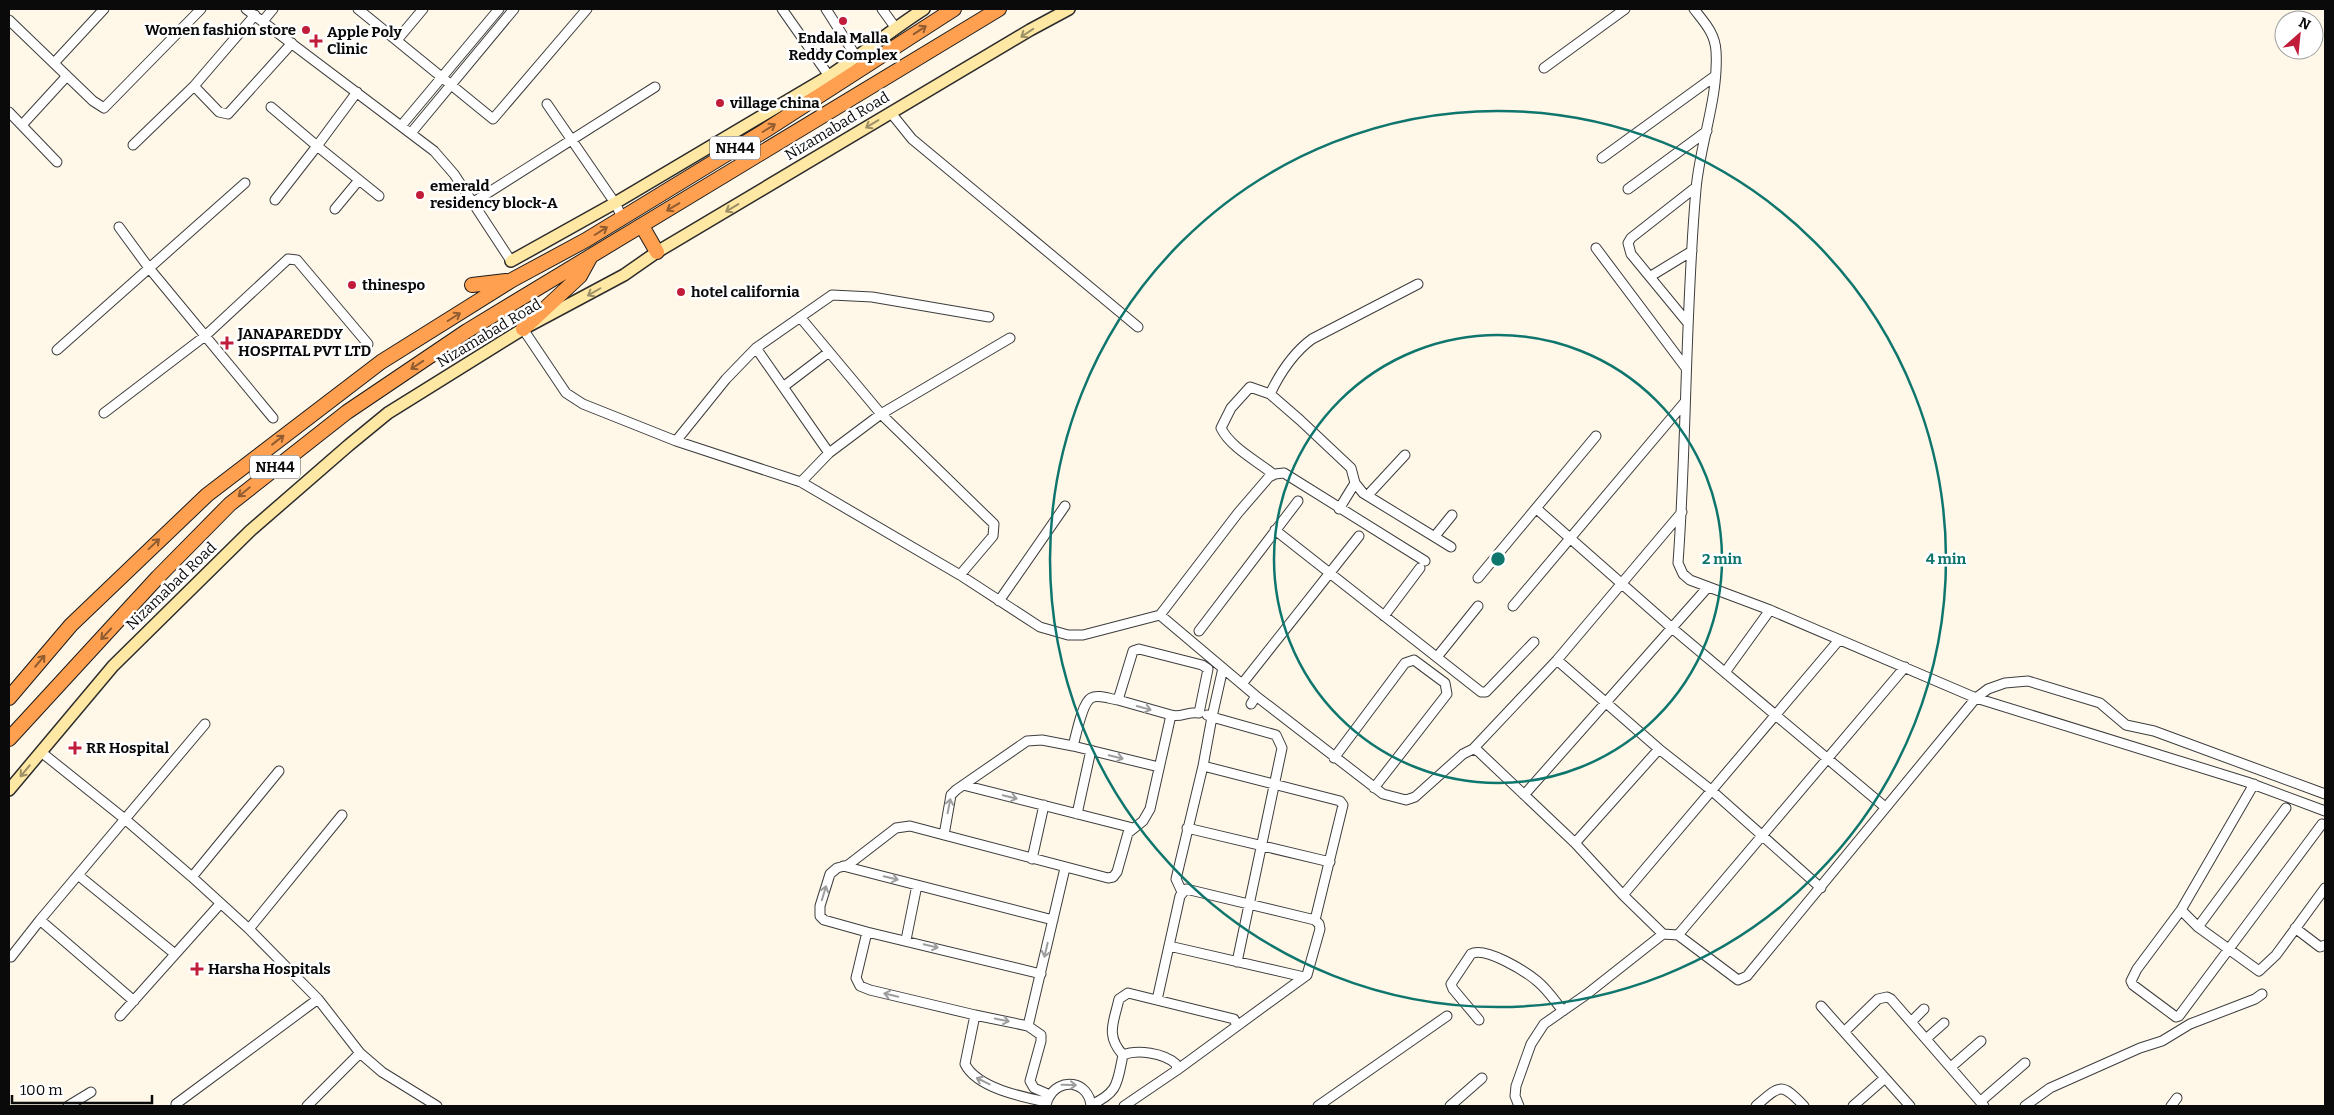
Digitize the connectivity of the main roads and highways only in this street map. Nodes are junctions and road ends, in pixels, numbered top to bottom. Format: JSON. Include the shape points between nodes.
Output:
{"nodes":[{"id":1,"x":924,"y":9,"type":"edge"},
{"id":2,"x":954,"y":9,"type":"edge"},
{"id":3,"x":999,"y":9,"type":"edge"},
{"id":4,"x":1069,"y":9,"type":"edge"},
{"id":5,"x":642,"y":226,"type":"junction"},
{"id":6,"x":657,"y":252,"type":"junction"},
{"id":7,"x":591,"y":255,"type":"junction"},
{"id":8,"x":511,"y":261,"type":"road end"},
{"id":9,"x":512,"y":280,"type":"junction"},
{"id":10,"x":472,"y":285,"type":"dead end"},
{"id":11,"x":523,"y":329,"type":"junction"},
{"id":12,"x":9,"y":698,"type":"edge"},
{"id":13,"x":9,"y":739,"type":"edge"},
{"id":14,"x":9,"y":790,"type":"edge"}],
"edges":[{"from":1,"to":8,"type":"main road","via":[[829,76]]},
{"from":9,"to":2,"type":"highway","number":"NH44","one_way":true,"via":[[622,218],[766,130]]},
{"from":3,"to":5,"type":"highway","name":"Nizamabad Road","number":"NH44","one_way":true},
{"from":4,"to":6,"type":"main road","name":"Nizamabad Road","one_way":true},
{"from":5,"to":6,"type":"highway"},
{"from":5,"to":7,"type":"highway","name":"Nizamabad Road","number":"NH44"},
{"from":6,"to":11,"type":"main road","name":"Nizamabad Road","one_way":true,"via":[[616,280]]},
{"from":7,"to":11,"type":"highway","via":[[580,276]]},
{"from":7,"to":13,"type":"highway","name":"Nizamabad Road","number":"NH44","one_way":true,"via":[[466,331],[347,412],[230,504]]},
{"from":9,"to":10,"type":"highway"},
{"from":12,"to":9,"type":"highway","number":"NH44","one_way":true,"via":[[71,624],[207,495],[381,362]]},
{"from":11,"to":14,"type":"main road","name":"Nizamabad Road","one_way":true,"via":[[388,413],[302,484],[196,582],[113,666]]}]}
